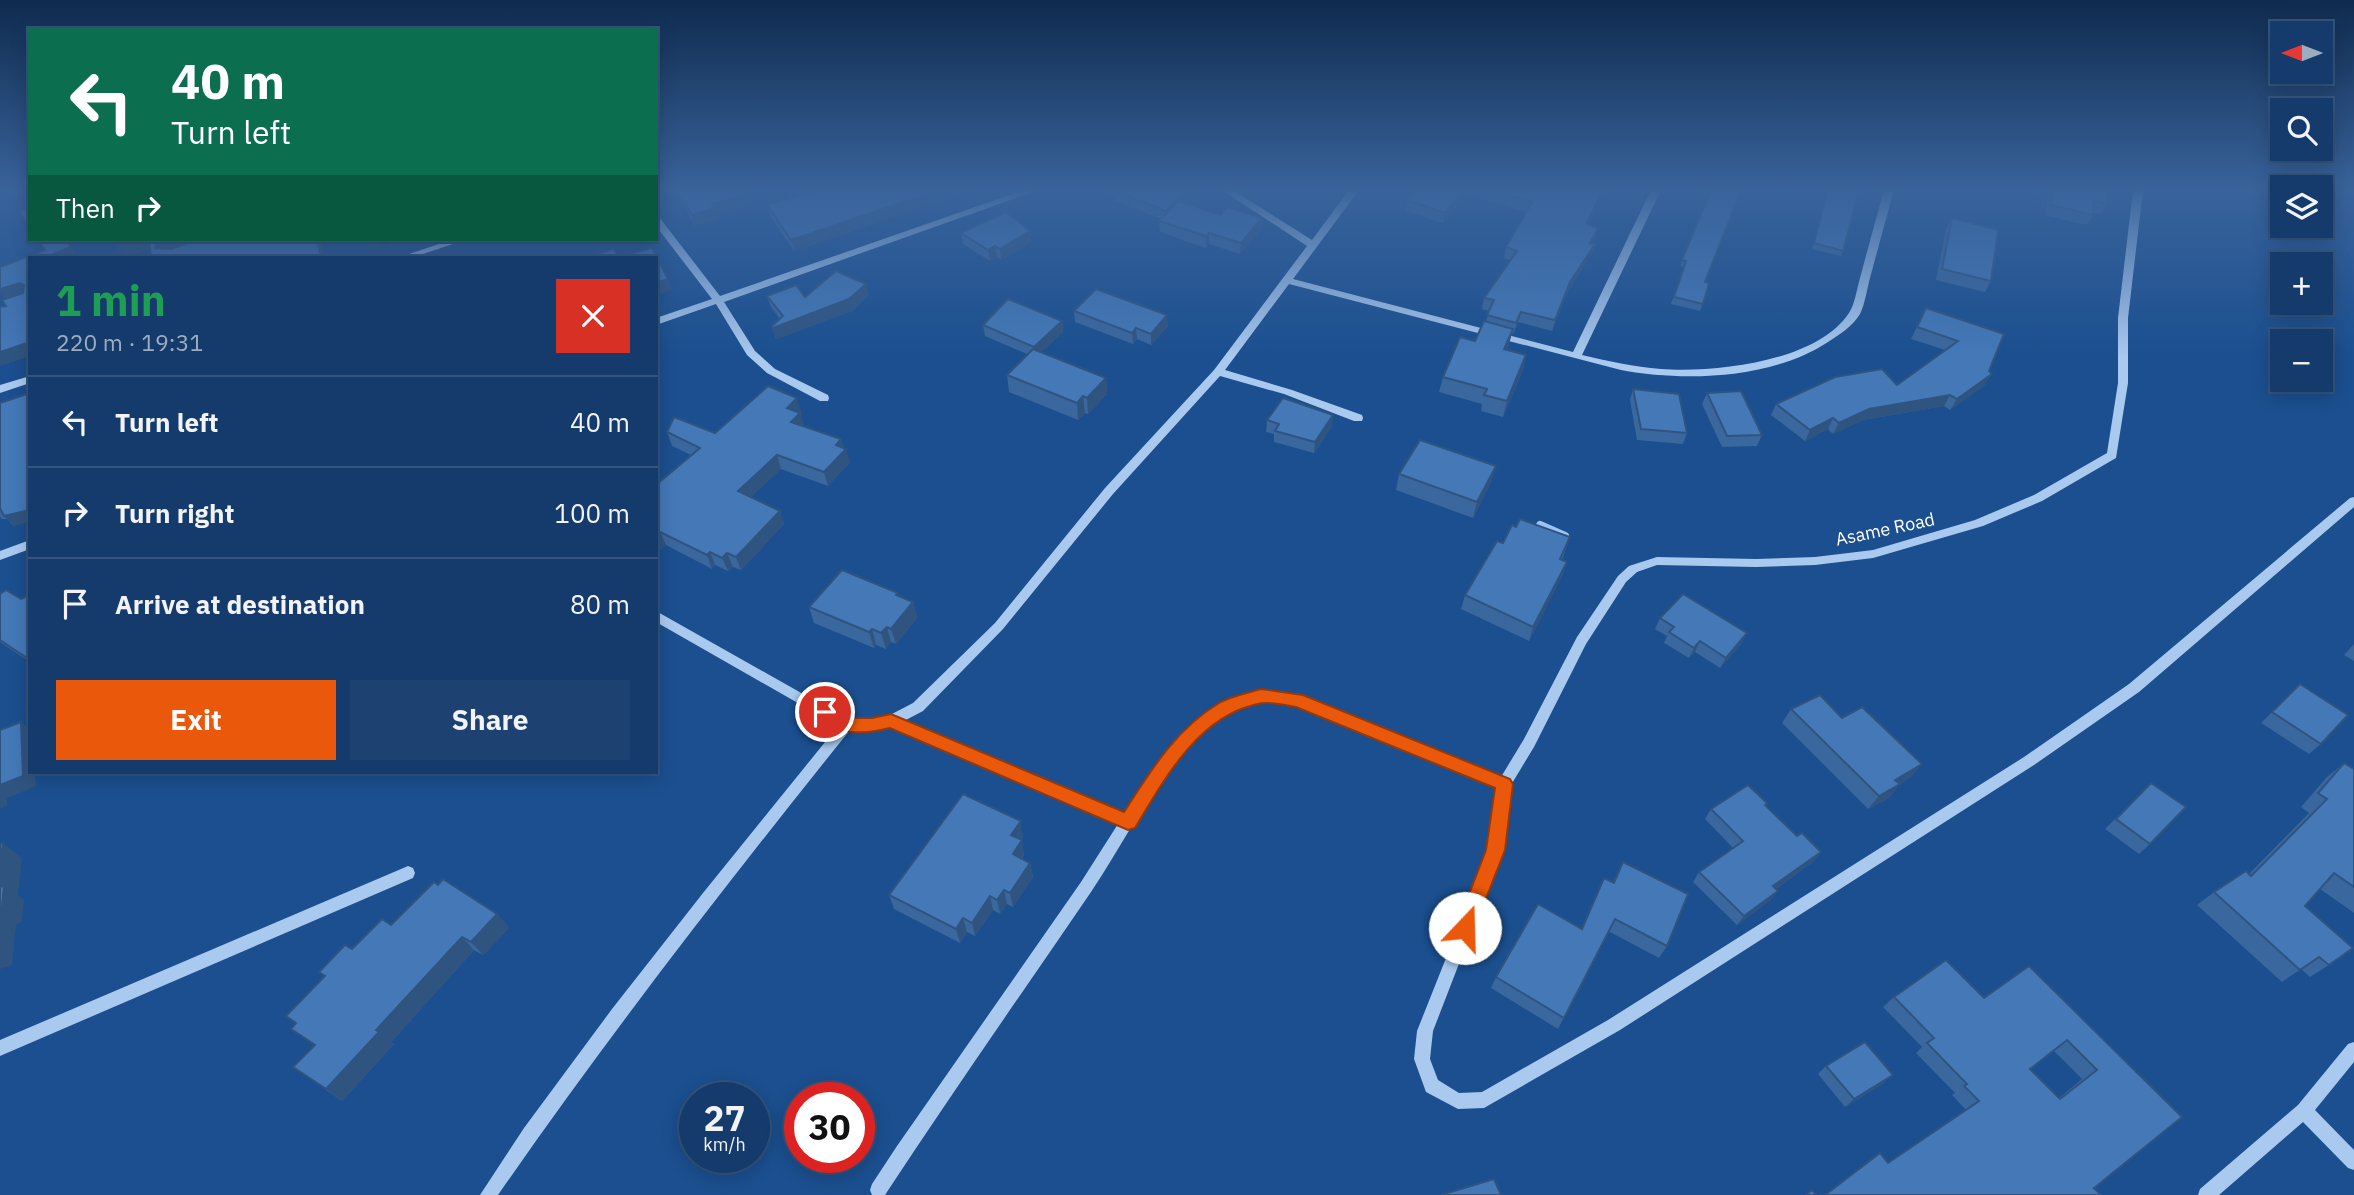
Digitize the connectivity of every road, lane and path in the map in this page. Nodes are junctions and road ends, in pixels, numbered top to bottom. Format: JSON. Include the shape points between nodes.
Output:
{"nodes":[{"id":1,"x":441,"y":246,"type":"edge"},
{"id":2,"x":676,"y":246,"type":"edge"},
{"id":3,"x":873,"y":246,"type":"edge"},
{"id":4,"x":1310,"y":246,"type":"edge"},
{"id":5,"x":1629,"y":246,"type":"edge"},
{"id":6,"x":1874,"y":246,"type":"edge"},
{"id":7,"x":2131,"y":246,"type":"edge"},
{"id":8,"x":408,"y":256,"type":"edge"},
{"id":9,"x":1287,"y":279,"type":"junction"},
{"id":10,"x":718,"y":300,"type":"junction"},
{"id":11,"x":658,"y":321,"type":"edge"},
{"id":12,"x":1576,"y":356,"type":"junction"},
{"id":13,"x":1218,"y":372,"type":"junction"},
{"id":14,"x":28,"y":380,"type":"edge"},
{"id":15,"x":0,"y":389,"type":"edge"},
{"id":16,"x":824,"y":398,"type":"dead end"},
{"id":17,"x":1358,"y":418,"type":"dead end"},
{"id":18,"x":2354,"y":501,"type":"edge"},
{"id":19,"x":28,"y":545,"type":"edge"},
{"id":20,"x":0,"y":556,"type":"edge"},
{"id":21,"x":658,"y":617,"type":"edge"},
{"id":22,"x":891,"y":721,"type":"junction"},
{"id":23,"x":847,"y":725,"type":"junction"},
{"id":24,"x":1504,"y":784,"type":"junction"},
{"id":25,"x":1128,"y":822,"type":"junction"},
{"id":26,"x":408,"y":873,"type":"dead end"},
{"id":27,"x":0,"y":1048,"type":"edge"},
{"id":28,"x":2354,"y":1050,"type":"edge"},
{"id":29,"x":2304,"y":1111,"type":"junction"},
{"id":30,"x":2354,"y":1162,"type":"edge"},
{"id":31,"x":878,"y":1190,"type":"dead end"},
{"id":32,"x":488,"y":1195,"type":"edge"},
{"id":33,"x":2206,"y":1195,"type":"edge"}],
"edges":[{"from":1,"to":8,"type":"street"},
{"from":2,"to":10,"type":"street"},
{"from":3,"to":10,"type":"street"},
{"from":4,"to":9,"type":"street"},
{"from":5,"to":12,"type":"street"},
{"from":6,"to":12,"type":"street","via":[[1855,313],[1845,328],[1821,344],[1769,362],[1704,372],[1639,370]]},
{"from":7,"to":24,"type":"street","name":"Asame Road","via":[[2123,318],[2123,383],[2112,455],[2038,498],[1979,523],[1873,554],[1756,563],[1657,561],[1633,569],[1581,641]]},
{"from":9,"to":12,"type":"street"},
{"from":9,"to":13,"type":"street"},
{"from":10,"to":11,"type":"street"},
{"from":10,"to":16,"type":"street","via":[[751,353],[771,370]]},
{"from":13,"to":17,"type":"street"},
{"from":13,"to":22,"type":"street","via":[[1109,491],[999,626],[918,708]]},
{"from":14,"to":15,"type":"street"},
{"from":18,"to":24,"type":"street","via":[[2134,688],[2029,761],[1614,1026],[1484,1100],[1458,1101],[1432,1086],[1422,1059],[1425,1031],[1496,850]]},
{"from":19,"to":20,"type":"street"},
{"from":21,"to":23,"type":"street"},
{"from":22,"to":23,"type":"street"},
{"from":22,"to":25,"type":"street"},
{"from":23,"to":32,"type":"street","via":[[556,1096]]},
{"from":24,"to":25,"type":"street","via":[[1297,700],[1261,696],[1227,707],[1184,741],[1165,762]]},
{"from":25,"to":31,"type":"street"},
{"from":26,"to":27,"type":"street"},
{"from":28,"to":29,"type":"street"},
{"from":29,"to":30,"type":"street"},
{"from":29,"to":33,"type":"street"}]}
